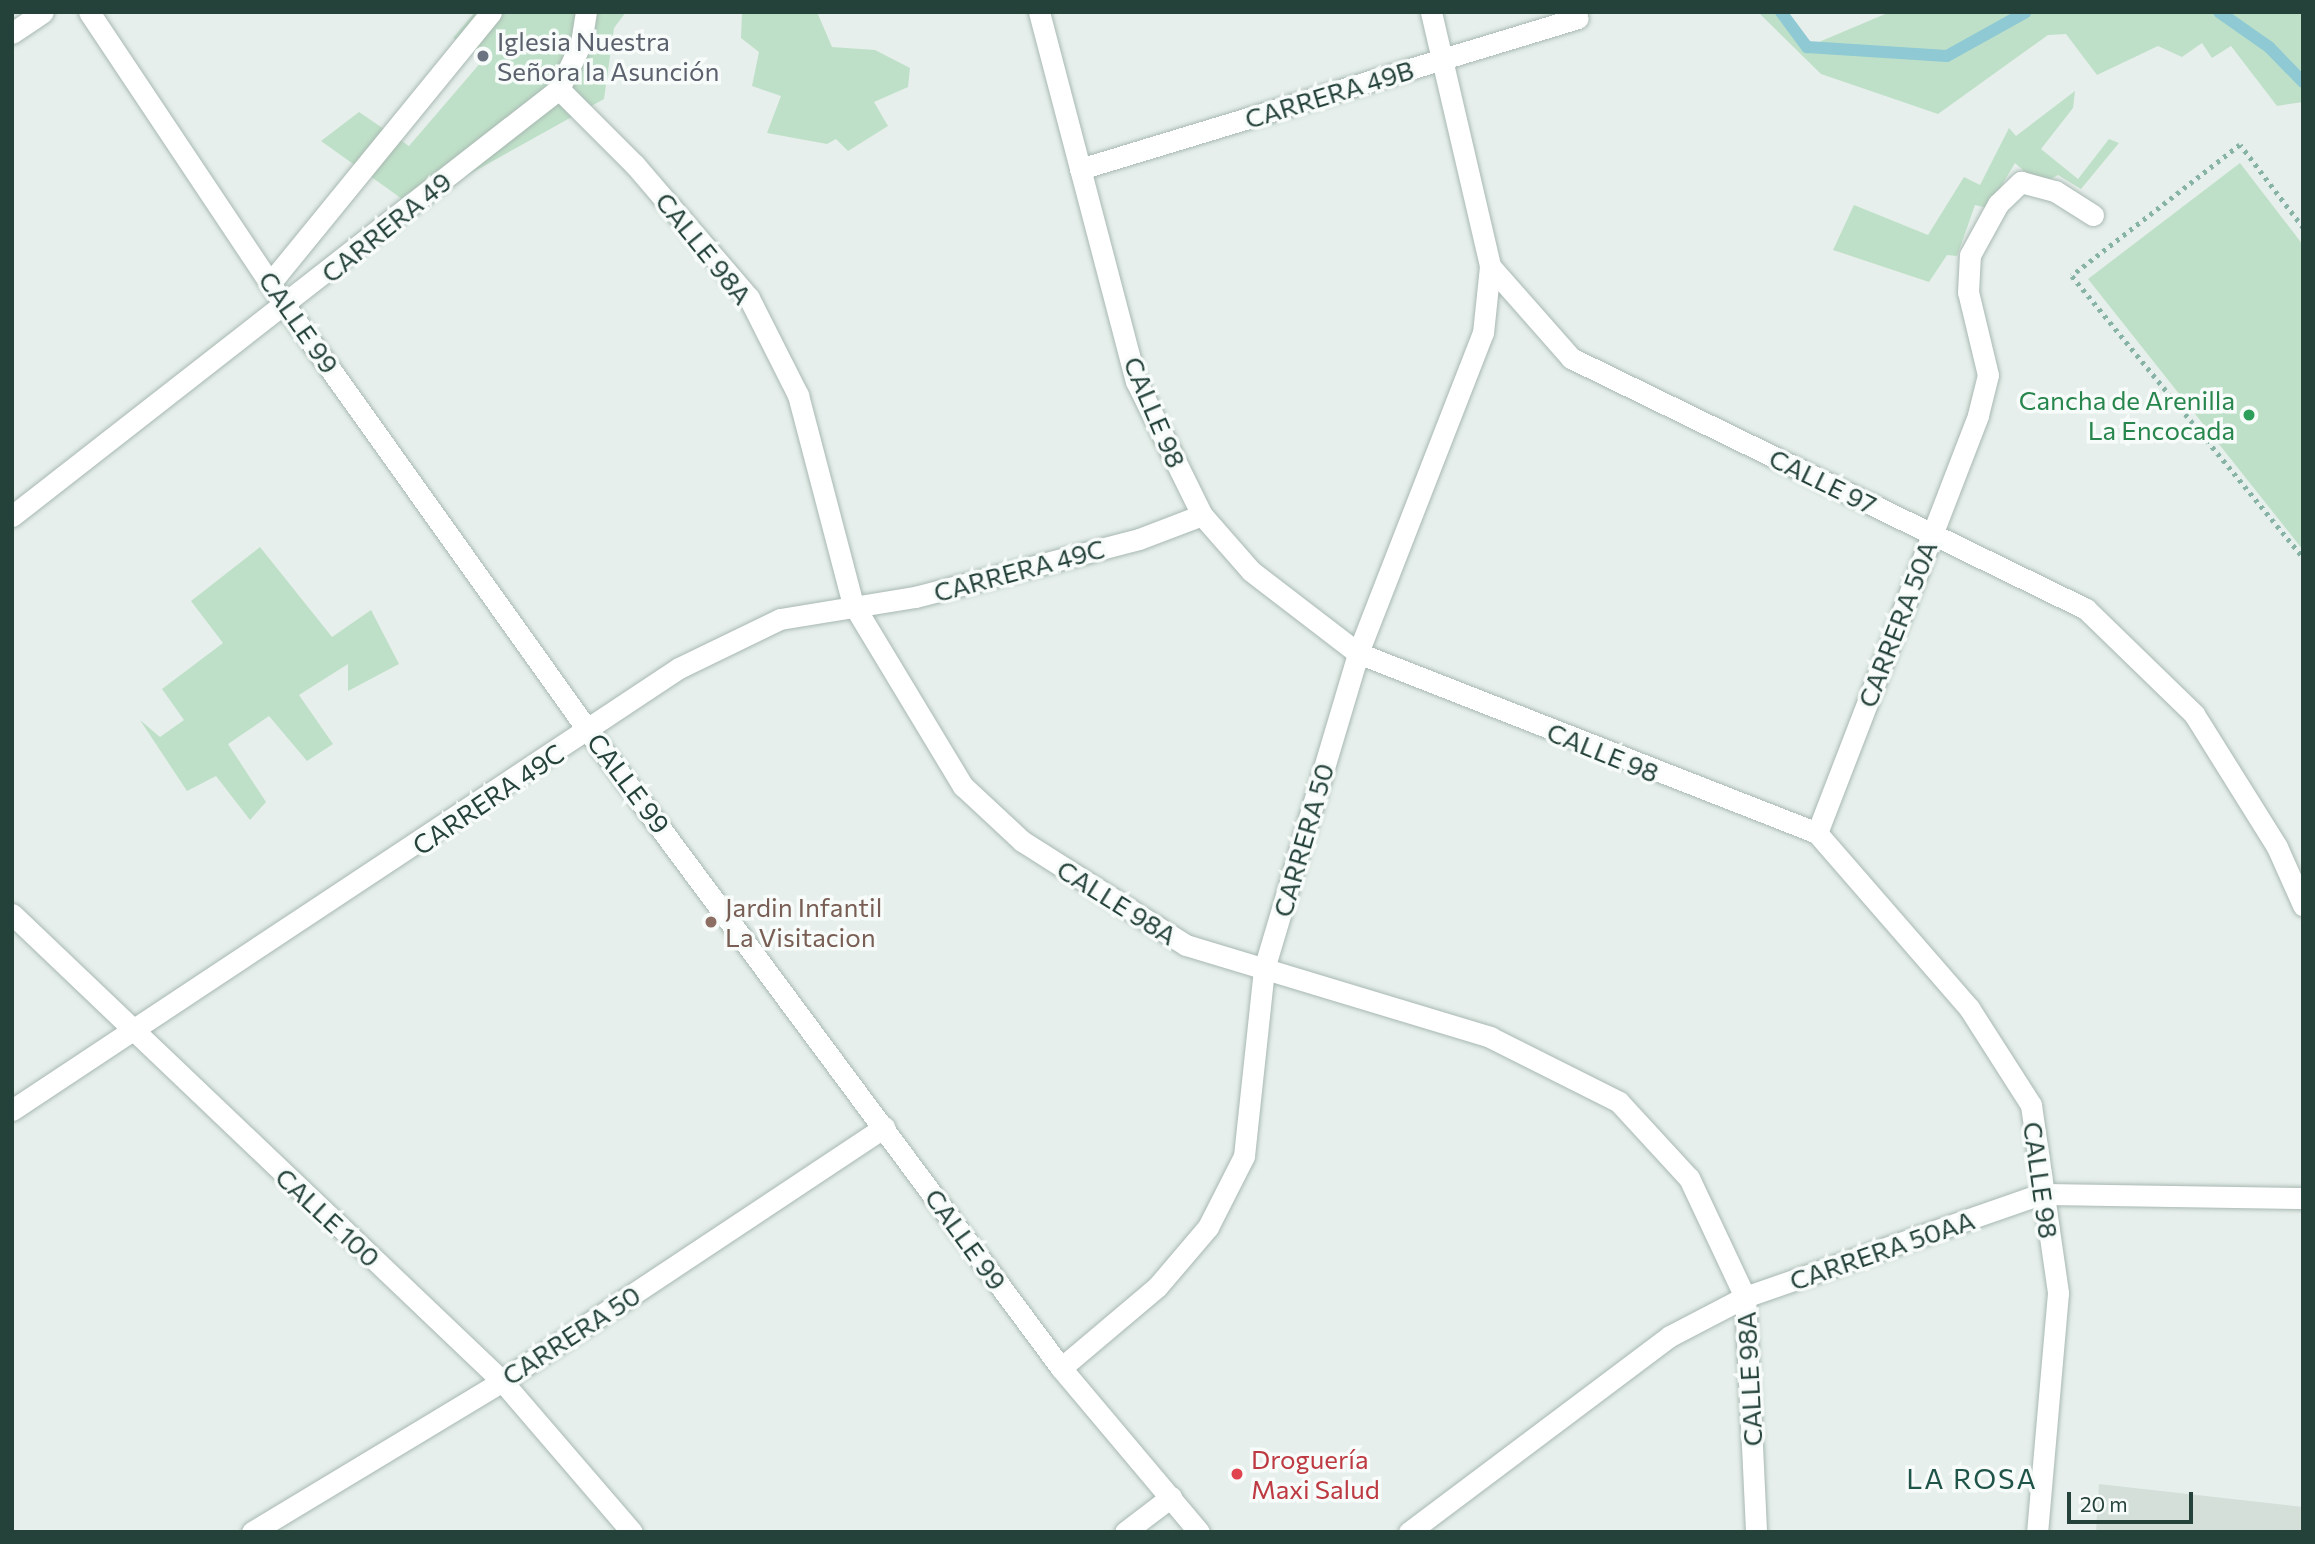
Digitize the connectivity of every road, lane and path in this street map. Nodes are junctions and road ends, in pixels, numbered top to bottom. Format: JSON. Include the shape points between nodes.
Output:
{"nodes":[{"id":1,"x":43,"y":12,"type":"edge"},
{"id":2,"x":89,"y":12,"type":"edge"},
{"id":3,"x":491,"y":12,"type":"edge"},
{"id":4,"x":586,"y":12,"type":"edge"},
{"id":5,"x":1039,"y":12,"type":"edge"},
{"id":6,"x":1431,"y":12,"type":"edge"},
{"id":7,"x":1578,"y":18,"type":"dead end"},
{"id":8,"x":12,"y":33,"type":"edge"},
{"id":9,"x":1443,"y":59,"type":"junction"},
{"id":10,"x":559,"y":89,"type":"junction"},
{"id":11,"x":1080,"y":169,"type":"junction"},
{"id":12,"x":2093,"y":215,"type":"dead end"},
{"id":13,"x":2303,"y":228,"type":"edge"},
{"id":14,"x":1490,"y":266,"type":"junction"},
{"id":15,"x":271,"y":282,"type":"junction"},
{"id":16,"x":286,"y":307,"type":"junction"},
{"id":17,"x":1202,"y":515,"type":"junction"},
{"id":18,"x":12,"y":516,"type":"edge"},
{"id":19,"x":1931,"y":534,"type":"junction"},
{"id":20,"x":2303,"y":557,"type":"edge"},
{"id":21,"x":853,"y":604,"type":"junction"},
{"id":22,"x":1358,"y":653,"type":"junction"},
{"id":23,"x":589,"y":732,"type":"junction"},
{"id":24,"x":1817,"y":833,"type":"junction"},
{"id":25,"x":2303,"y":905,"type":"edge"},
{"id":26,"x":12,"y":914,"type":"edge"},
{"id":27,"x":1264,"y":970,"type":"junction"},
{"id":28,"x":134,"y":1034,"type":"junction"},
{"id":29,"x":12,"y":1111,"type":"edge"},
{"id":30,"x":884,"y":1127,"type":"junction"},
{"id":31,"x":2041,"y":1194,"type":"junction"},
{"id":32,"x":2303,"y":1198,"type":"edge"},
{"id":33,"x":1745,"y":1297,"type":"junction"},
{"id":34,"x":1061,"y":1368,"type":"junction"},
{"id":35,"x":502,"y":1381,"type":"junction"},
{"id":36,"x":1171,"y":1497,"type":"junction"},
{"id":37,"x":252,"y":1532,"type":"edge"},
{"id":38,"x":632,"y":1532,"type":"edge"},
{"id":39,"x":1125,"y":1532,"type":"edge"},
{"id":40,"x":1199,"y":1532,"type":"edge"},
{"id":41,"x":1409,"y":1532,"type":"edge"},
{"id":42,"x":1756,"y":1532,"type":"edge"},
{"id":43,"x":2037,"y":1532,"type":"edge"}],
"edges":[{"from":1,"to":8,"type":"street"},
{"from":2,"to":15,"type":"street","name":"CALLE 99"},
{"from":3,"to":15,"type":"street"},
{"from":4,"to":10,"type":"street","name":"CARRERA 49","via":[[581,43]]},
{"from":5,"to":11,"type":"street","name":"CALLE 98"},
{"from":6,"to":9,"type":"street","name":"CALLE 97"},
{"from":7,"to":9,"type":"street","name":"CARRERA 49B"},
{"from":9,"to":11,"type":"street","name":"CARRERA 49B"},
{"from":9,"to":14,"type":"street","name":"CALLE 97"},
{"from":10,"to":16,"type":"street","name":"CARRERA 49"},
{"from":10,"to":21,"type":"street","name":"CALLE 98A","via":[[635,165],[749,298],[798,395]]},
{"from":11,"to":17,"type":"street","name":"CALLE 98","via":[[1136,381]]},
{"from":12,"to":19,"type":"street","name":"CARRERA 50A","via":[[2055,191],[2021,182],[1998,204],[1970,256],[1968,292],[1988,375],[1979,415]]},
{"from":13,"to":20,"type":"path","via":[[2240,145],[2072,276]]},
{"from":14,"to":19,"type":"street","name":"CALLE 97","via":[[1571,358]]},
{"from":14,"to":22,"type":"street","name":"CARRERA 50","via":[[1483,332]]},
{"from":15,"to":16,"type":"street","name":"CALLE 99"},
{"from":16,"to":18,"type":"street","name":"CARRERA 49"},
{"from":16,"to":23,"type":"street","name":"CALLE 99"},
{"from":17,"to":21,"type":"street","name":"CARRERA 49C","via":[[1139,539],[915,597]]},
{"from":17,"to":22,"type":"street","name":"CALLE 98","via":[[1251,571]]},
{"from":19,"to":24,"type":"street","name":"CARRERA 50A"},
{"from":19,"to":25,"type":"street","name":"CALLE 97","via":[[2086,609],[2194,713],[2277,847]]},
{"from":21,"to":23,"type":"street","name":"CARRERA 49C","via":[[769,625],[680,668]]},
{"from":21,"to":27,"type":"street","name":"CALLE 98A","via":[[963,786],[1022,841],[1186,945]]},
{"from":22,"to":24,"type":"street","name":"CALLE 98"},
{"from":22,"to":27,"type":"street","name":"CARRERA 50"},
{"from":23,"to":28,"type":"street","name":"CARRERA 49C"},
{"from":23,"to":30,"type":"street","name":"CALLE 99"},
{"from":24,"to":31,"type":"street","name":"CALLE 98","via":[[1969,1008],[2031,1105]]},
{"from":26,"to":28,"type":"street","name":"CALLE 100"},
{"from":27,"to":33,"type":"street","name":"CALLE 98A","via":[[1490,1037],[1619,1102],[1689,1178]]},
{"from":27,"to":34,"type":"street","name":"CARRERA 50","via":[[1244,1156],[1208,1227],[1157,1287]]},
{"from":28,"to":29,"type":"street","name":"CARRERA 49C"},
{"from":28,"to":35,"type":"street","name":"CALLE 100"},
{"from":30,"to":34,"type":"street","name":"CALLE 99"},
{"from":30,"to":35,"type":"street","name":"CARRERA 50"},
{"from":31,"to":32,"type":"street","name":"CARRERA 50AA"},
{"from":31,"to":33,"type":"street","name":"CARRERA 50AA"},
{"from":31,"to":43,"type":"street","name":"CALLE 98","via":[[2058,1293]]},
{"from":33,"to":41,"type":"street","name":"CARRERA 50AA","via":[[1670,1336]]},
{"from":33,"to":42,"type":"street","name":"CALLE 98A"},
{"from":34,"to":36,"type":"street","name":"CALLE 99"},
{"from":35,"to":37,"type":"street","name":"CARRERA 50"},
{"from":35,"to":38,"type":"street","name":"CALLE 100"},
{"from":36,"to":39,"type":"street"},
{"from":36,"to":40,"type":"street","name":"CALLE 99"}]}
